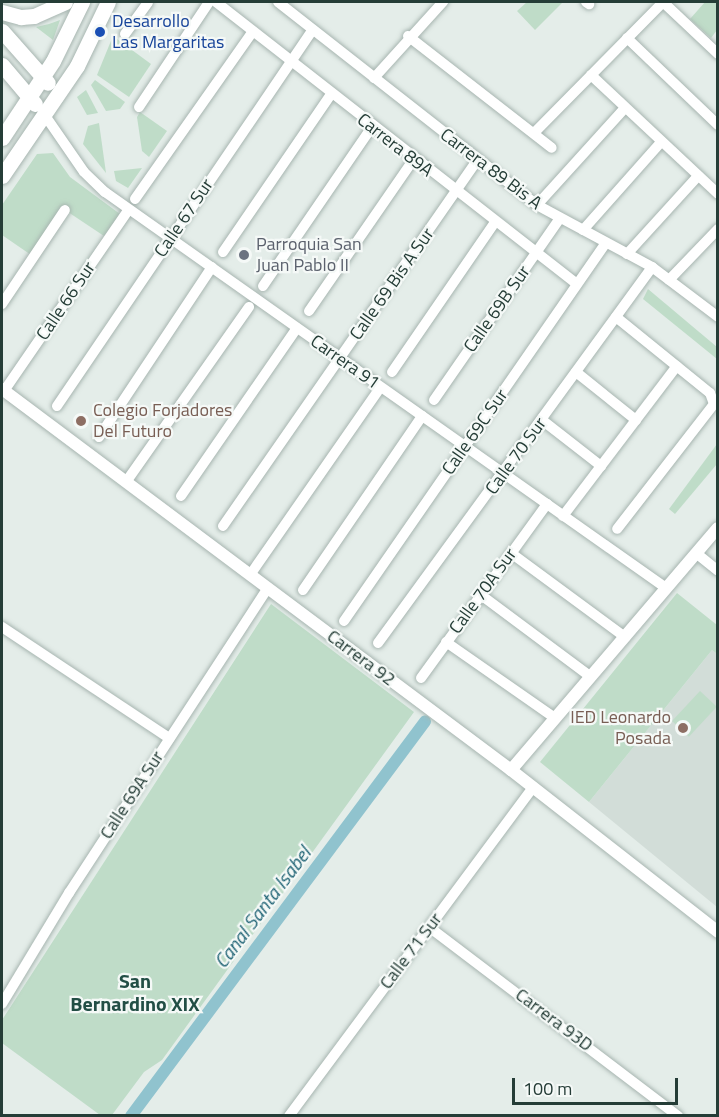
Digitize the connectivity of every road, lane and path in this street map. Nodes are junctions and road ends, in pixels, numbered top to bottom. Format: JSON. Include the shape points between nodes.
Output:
{"nodes":[{"id":1,"x":65,"y":2,"type":"edge"},
{"id":2,"x":82,"y":2,"type":"edge"},
{"id":3,"x":108,"y":2,"type":"edge"},
{"id":4,"x":148,"y":2,"type":"edge"},
{"id":5,"x":210,"y":2,"type":"edge"},
{"id":6,"x":216,"y":2,"type":"edge"},
{"id":7,"x":278,"y":2,"type":"edge"},
{"id":8,"x":442,"y":2,"type":"edge"},
{"id":9,"x":663,"y":2,"type":"edge"},
{"id":10,"x":2,"y":12,"type":"edge"},
{"id":11,"x":313,"y":30,"type":"junction"},
{"id":12,"x":2,"y":31,"type":"edge"},
{"id":13,"x":253,"y":31,"type":"junction"},
{"id":14,"x":125,"y":34,"type":"dead end"},
{"id":15,"x":408,"y":36,"type":"junction"},
{"id":16,"x":627,"y":38,"type":"junction"},
{"id":17,"x":717,"y":54,"type":"edge"},
{"id":18,"x":291,"y":62,"type":"junction"},
{"id":19,"x":2,"y":65,"type":"edge"},
{"id":20,"x":591,"y":75,"type":"junction"},
{"id":21,"x":43,"y":77,"type":"junction"},
{"id":22,"x":374,"y":78,"type":"junction"},
{"id":23,"x":59,"y":94,"type":"junction"},
{"id":24,"x":331,"y":94,"type":"junction"},
{"id":25,"x":30,"y":98,"type":"junction"},
{"id":26,"x":139,"y":106,"type":"dead end"},
{"id":27,"x":626,"y":108,"type":"junction"},
{"id":28,"x":44,"y":114,"type":"junction"},
{"id":29,"x":717,"y":125,"type":"edge"},
{"id":30,"x":372,"y":127,"type":"junction"},
{"id":31,"x":534,"y":133,"type":"junction"},
{"id":32,"x":2,"y":138,"type":"edge"},
{"id":33,"x":662,"y":142,"type":"junction"},
{"id":34,"x":552,"y":148,"type":"dead end"},
{"id":35,"x":414,"y":159,"type":"junction"},
{"id":36,"x":478,"y":159,"type":"junction"},
{"id":37,"x":2,"y":176,"type":"edge"},
{"id":38,"x":698,"y":176,"type":"junction"},
{"id":39,"x":455,"y":192,"type":"junction"},
{"id":40,"x":717,"y":194,"type":"edge"},
{"id":41,"x":135,"y":200,"type":"dead end"},
{"id":42,"x":537,"y":205,"type":"junction"},
{"id":43,"x":65,"y":210,"type":"dead end"},
{"id":44,"x":126,"y":212,"type":"dead end"},
{"id":45,"x":560,"y":218,"type":"junction"},
{"id":46,"x":495,"y":222,"type":"junction"},
{"id":47,"x":717,"y":229,"type":"edge"},
{"id":48,"x":583,"y":230,"type":"junction"},
{"id":49,"x":170,"y":238,"type":"junction"},
{"id":50,"x":606,"y":243,"type":"junction"},
{"id":51,"x":223,"y":252,"type":"dead end"},
{"id":52,"x":535,"y":253,"type":"junction"},
{"id":53,"x":627,"y":254,"type":"junction"},
{"id":54,"x":212,"y":267,"type":"junction"},
{"id":55,"x":652,"y":267,"type":"junction"},
{"id":56,"x":669,"y":280,"type":"junction"},
{"id":57,"x":577,"y":284,"type":"junction"},
{"id":58,"x":263,"y":286,"type":"dead end"},
{"id":59,"x":717,"y":302,"type":"edge"},
{"id":60,"x":2,"y":304,"type":"edge"},
{"id":61,"x":249,"y":307,"type":"dead end"},
{"id":62,"x":309,"y":311,"type":"dead end"},
{"id":63,"x":713,"y":314,"type":"edge"},
{"id":64,"x":616,"y":317,"type":"junction"},
{"id":65,"x":297,"y":328,"type":"junction"},
{"id":66,"x":340,"y":358,"type":"junction"},
{"id":67,"x":677,"y":366,"type":"junction"},
{"id":68,"x":392,"y":372,"type":"dead end"},
{"id":69,"x":576,"y":372,"type":"junction"},
{"id":70,"x":3,"y":390,"type":"edge"},
{"id":71,"x":377,"y":392,"type":"dead end"},
{"id":72,"x":434,"y":400,"type":"dead end"},
{"id":73,"x":57,"y":406,"type":"dead end"},
{"id":74,"x":422,"y":416,"type":"junction"},
{"id":75,"x":542,"y":420,"type":"junction"},
{"id":76,"x":636,"y":420,"type":"junction"},
{"id":77,"x":99,"y":437,"type":"dead end"},
{"id":78,"x":465,"y":446,"type":"junction"},
{"id":79,"x":601,"y":466,"type":"junction"},
{"id":80,"x":504,"y":474,"type":"junction"},
{"id":81,"x":126,"y":482,"type":"junction"},
{"id":82,"x":182,"y":496,"type":"dead end"},
{"id":83,"x":546,"y":504,"type":"junction"},
{"id":84,"x":563,"y":516,"type":"junction"},
{"id":85,"x":223,"y":526,"type":"dead end"},
{"id":86,"x":717,"y":528,"type":"edge"},
{"id":87,"x":617,"y":529,"type":"dead end"},
{"id":88,"x":696,"y":553,"type":"junction"},
{"id":89,"x":511,"y":554,"type":"junction"},
{"id":90,"x":717,"y":571,"type":"edge"},
{"id":91,"x":250,"y":575,"type":"junction"},
{"id":92,"x":268,"y":588,"type":"junction"},
{"id":93,"x":666,"y":588,"type":"junction"},
{"id":94,"x":303,"y":590,"type":"dead end"},
{"id":95,"x":481,"y":595,"type":"junction"},
{"id":96,"x":344,"y":621,"type":"dead end"},
{"id":97,"x":2,"y":627,"type":"edge"},
{"id":98,"x":625,"y":637,"type":"junction"},
{"id":99,"x":447,"y":642,"type":"junction"},
{"id":100,"x":378,"y":644,"type":"dead end"},
{"id":101,"x":591,"y":677,"type":"junction"},
{"id":102,"x":421,"y":678,"type":"dead end"},
{"id":103,"x":555,"y":718,"type":"junction"},
{"id":104,"x":169,"y":738,"type":"junction"},
{"id":105,"x":511,"y":770,"type":"junction"},
{"id":106,"x":533,"y":787,"type":"junction"},
{"id":107,"x":429,"y":927,"type":"junction"},
{"id":108,"x":717,"y":932,"type":"edge"},
{"id":109,"x":2,"y":1004,"type":"edge"},
{"id":110,"x":289,"y":1116,"type":"edge"},
{"id":111,"x":678,"y":1116,"type":"edge"}],
"edges":[{"from":1,"to":10,"type":"main road","via":[[34,16]]},
{"from":2,"to":21,"type":"main road"},
{"from":3,"to":23,"type":"main road","via":[[87,51]]},
{"from":4,"to":14,"type":"street"},
{"from":5,"to":26,"type":"street"},
{"from":6,"to":13,"type":"street","name":"Carrera 89A"},
{"from":7,"to":11,"type":"street","name":"Carrera 89 Bis A"},
{"from":8,"to":15,"type":"street"},
{"from":9,"to":16,"type":"street"},
{"from":9,"to":17,"type":"street"},
{"from":11,"to":18,"type":"street","name":"Calle 67 Sur"},
{"from":11,"to":22,"type":"street","name":"Carrera 89 Bis A"},
{"from":12,"to":21,"type":"main road"},
{"from":13,"to":18,"type":"street","name":"Carrera 89A"},
{"from":13,"to":41,"type":"street"},
{"from":15,"to":22,"type":"street"},
{"from":15,"to":31,"type":"street"},
{"from":16,"to":20,"type":"street"},
{"from":16,"to":29,"type":"street"},
{"from":18,"to":24,"type":"street","name":"Carrera 89A"},
{"from":18,"to":49,"type":"street","name":"Calle 67 Sur"},
{"from":19,"to":25,"type":"main road"},
{"from":20,"to":27,"type":"street"},
{"from":20,"to":31,"type":"street"},
{"from":21,"to":23,"type":"main road"},
{"from":21,"to":25,"type":"main road"},
{"from":22,"to":36,"type":"street","name":"Carrera 89 Bis A"},
{"from":23,"to":28,"type":"main road"},
{"from":24,"to":30,"type":"street","name":"Carrera 89A"},
{"from":24,"to":51,"type":"street"},
{"from":25,"to":28,"type":"main road"},
{"from":25,"to":32,"type":"main road"},
{"from":27,"to":33,"type":"street"},
{"from":27,"to":42,"type":"street"},
{"from":28,"to":37,"type":"main road"},
{"from":28,"to":49,"type":"street","name":"Carrera 91","via":[[94,182]]},
{"from":30,"to":35,"type":"street","name":"Carrera 89A"},
{"from":30,"to":58,"type":"street"},
{"from":31,"to":34,"type":"street"},
{"from":33,"to":38,"type":"street"},
{"from":33,"to":48,"type":"street"},
{"from":35,"to":39,"type":"street","name":"Carrera 89A"},
{"from":35,"to":62,"type":"street"},
{"from":36,"to":39,"type":"street","name":"Calle 69 Bis A Sur"},
{"from":36,"to":42,"type":"street","name":"Carrera 89 Bis A"},
{"from":38,"to":40,"type":"street"},
{"from":38,"to":53,"type":"street"},
{"from":39,"to":46,"type":"street","name":"Carrera 89A"},
{"from":39,"to":66,"type":"street","name":"Calle 69 Bis A Sur"},
{"from":42,"to":45,"type":"street","name":"Carrera 89 Bis A"},
{"from":43,"to":60,"type":"street"},
{"from":44,"to":70,"type":"street","name":"Calle 66 Sur"},
{"from":45,"to":48,"type":"street","name":"Carrera 89 Bis A"},
{"from":45,"to":52,"type":"street","name":"Calle 69B Sur"},
{"from":46,"to":52,"type":"street","name":"Carrera 89A"},
{"from":46,"to":68,"type":"street"},
{"from":47,"to":56,"type":"street"},
{"from":48,"to":50,"type":"street","name":"Carrera 89 Bis A"},
{"from":49,"to":54,"type":"street","name":"Carrera 91"},
{"from":49,"to":73,"type":"street","name":"Calle 67 Sur"},
{"from":50,"to":53,"type":"street","name":"Carrera 89 Bis A"},
{"from":50,"to":57,"type":"street","name":"Calle 69C Sur"},
{"from":52,"to":57,"type":"street","name":"Carrera 89A"},
{"from":52,"to":72,"type":"street","name":"Calle 69B Sur"},
{"from":53,"to":55,"type":"street","name":"Carrera 89 Bis A"},
{"from":54,"to":65,"type":"street","name":"Carrera 91"},
{"from":54,"to":77,"type":"street"},
{"from":55,"to":56,"type":"street","name":"Carrera 89 Bis A"},
{"from":55,"to":64,"type":"street","name":"Calle 70 Sur"},
{"from":56,"to":63,"type":"street","name":"Carrera 89 Bis A"},
{"from":57,"to":78,"type":"street","name":"Calle 69C Sur"},
{"from":59,"to":63,"type":"street"},
{"from":61,"to":81,"type":"street"},
{"from":64,"to":67,"type":"street"},
{"from":64,"to":69,"type":"street","name":"Calle 70 Sur"},
{"from":65,"to":66,"type":"street","name":"Carrera 91"},
{"from":65,"to":82,"type":"street"},
{"from":66,"to":74,"type":"street","name":"Carrera 91"},
{"from":66,"to":85,"type":"street","name":"Calle 69 Bis A Sur"},
{"from":67,"to":76,"type":"street"},
{"from":67,"to":87,"type":"street","via":[[710,393],[714,404]]},
{"from":69,"to":75,"type":"street","name":"Calle 70 Sur"},
{"from":69,"to":76,"type":"street"},
{"from":70,"to":81,"type":"street","name":"Carrera 92"},
{"from":71,"to":91,"type":"street"},
{"from":74,"to":78,"type":"street","name":"Carrera 91"},
{"from":74,"to":94,"type":"street"},
{"from":75,"to":79,"type":"street"},
{"from":75,"to":80,"type":"street","name":"Calle 70 Sur"},
{"from":76,"to":79,"type":"street"},
{"from":78,"to":80,"type":"street","name":"Carrera 91"},
{"from":78,"to":96,"type":"street","name":"Calle 69C Sur"},
{"from":79,"to":84,"type":"street"},
{"from":80,"to":83,"type":"street","name":"Carrera 91"},
{"from":80,"to":100,"type":"street","name":"Calle 70 Sur"},
{"from":81,"to":91,"type":"street","name":"Carrera 92"},
{"from":83,"to":84,"type":"street","name":"Carrera 91"},
{"from":83,"to":89,"type":"street","name":"Calle 70A Sur"},
{"from":84,"to":93,"type":"street","name":"Carrera 91"},
{"from":86,"to":88,"type":"street"},
{"from":88,"to":90,"type":"street"},
{"from":88,"to":93,"type":"street"},
{"from":89,"to":95,"type":"street","name":"Calle 70A Sur"},
{"from":89,"to":98,"type":"street"},
{"from":91,"to":92,"type":"street","name":"Carrera 92"},
{"from":92,"to":104,"type":"street","name":"Calle 69A Sur"},
{"from":92,"to":105,"type":"street","name":"Carrera 92"},
{"from":93,"to":98,"type":"street"},
{"from":95,"to":99,"type":"street","name":"Calle 70A Sur"},
{"from":95,"to":101,"type":"street"},
{"from":97,"to":104,"type":"street"},
{"from":98,"to":101,"type":"street"},
{"from":99,"to":102,"type":"street","name":"Calle 70A Sur"},
{"from":99,"to":103,"type":"street"},
{"from":101,"to":103,"type":"street"},
{"from":103,"to":105,"type":"street"},
{"from":104,"to":109,"type":"street","name":"Calle 69A Sur"},
{"from":105,"to":106,"type":"street","name":"Carrera 92"},
{"from":106,"to":107,"type":"street","name":"Calle 71 Sur"},
{"from":106,"to":108,"type":"street","name":"Carrera 92"},
{"from":107,"to":110,"type":"street","name":"Calle 71 Sur"},
{"from":107,"to":111,"type":"street","name":"Carrera 93D"}]}
